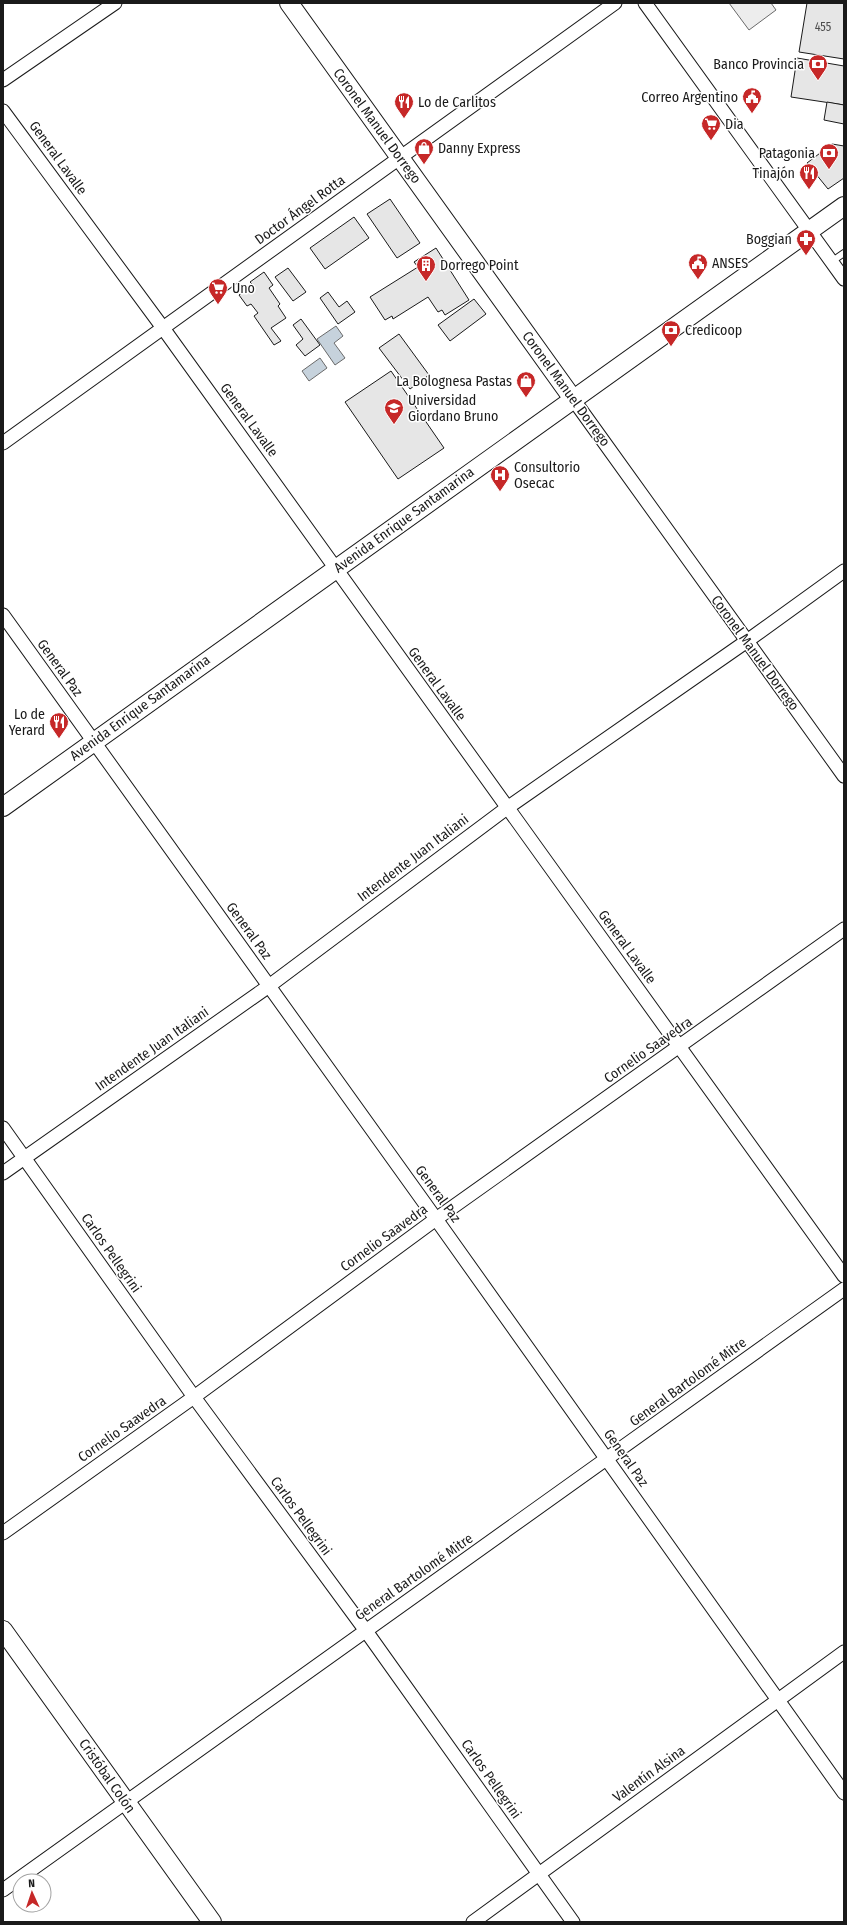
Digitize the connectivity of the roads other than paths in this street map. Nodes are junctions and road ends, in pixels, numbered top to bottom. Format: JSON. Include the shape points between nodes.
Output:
{"nodes":[{"id":1,"x":115,"y":3,"type":"edge"},
{"id":2,"x":289,"y":3,"type":"edge"},
{"id":3,"x":615,"y":3,"type":"edge"},
{"id":4,"x":645,"y":3,"type":"edge"},
{"id":5,"x":3,"y":80,"type":"edge"},
{"id":6,"x":3,"y":111,"type":"edge"},
{"id":7,"x":400,"y":158,"type":"junction"},
{"id":8,"x":841,"y":210,"type":"edge"},
{"id":9,"x":809,"y":231,"type":"junction"},
{"id":10,"x":844,"y":253,"type":"edge"},
{"id":11,"x":831,"y":262,"type":"junction"},
{"id":12,"x":844,"y":279,"type":"edge"},
{"id":13,"x":163,"y":328,"type":"junction"},
{"id":14,"x":573,"y":399,"type":"junction"},
{"id":15,"x":3,"y":443,"type":"edge"},
{"id":16,"x":336,"y":569,"type":"junction"},
{"id":17,"x":844,"y":571,"type":"edge"},
{"id":18,"x":3,"y":615,"type":"edge"},
{"id":19,"x":747,"y":641,"type":"junction"},
{"id":20,"x":93,"y":742,"type":"junction"},
{"id":21,"x":844,"y":776,"type":"edge"},
{"id":22,"x":3,"y":807,"type":"edge"},
{"id":23,"x":507,"y":808,"type":"junction"},
{"id":24,"x":844,"y":929,"type":"edge"},
{"id":25,"x":269,"y":986,"type":"junction"},
{"id":26,"x":680,"y":1047,"type":"junction"},
{"id":27,"x":3,"y":1128,"type":"edge"},
{"id":28,"x":24,"y":1158,"type":"junction"},
{"id":29,"x":3,"y":1173,"type":"edge"},
{"id":30,"x":436,"y":1219,"type":"junction"},
{"id":31,"x":844,"y":1276,"type":"edge"},
{"id":32,"x":844,"y":1289,"type":"edge"},
{"id":33,"x":194,"y":1397,"type":"junction"},
{"id":34,"x":607,"y":1459,"type":"junction"},
{"id":35,"x":3,"y":1533,"type":"edge"},
{"id":36,"x":3,"y":1630,"type":"edge"},
{"id":37,"x":366,"y":1631,"type":"junction"},
{"id":38,"x":844,"y":1652,"type":"edge"},
{"id":39,"x":776,"y":1700,"type":"junction"},
{"id":40,"x":844,"y":1793,"type":"edge"},
{"id":41,"x":126,"y":1803,"type":"junction"},
{"id":42,"x":539,"y":1874,"type":"junction"},
{"id":43,"x":3,"y":1890,"type":"edge"},
{"id":44,"x":212,"y":1922,"type":"edge"},
{"id":45,"x":473,"y":1922,"type":"edge"},
{"id":46,"x":573,"y":1922,"type":"edge"}],
"edges":[{"from":1,"to":5,"type":"street"},
{"from":2,"to":7,"type":"main road","name":"Coronel Manuel Dorrego"},
{"from":3,"to":7,"type":"street","name":"Doctor Ángel Rotta"},
{"from":4,"to":9,"type":"street"},
{"from":6,"to":13,"type":"street","name":"General Lavalle"},
{"from":7,"to":13,"type":"street","name":"Doctor Ángel Rotta"},
{"from":7,"to":14,"type":"main road","name":"Coronel Manuel Dorrego"},
{"from":8,"to":9,"type":"main road","name":"Avenida Enrique Santamarina"},
{"from":9,"to":11,"type":"street"},
{"from":9,"to":14,"type":"main road","name":"Avenida Enrique Santamarina"},
{"from":10,"to":11,"type":"lane"},
{"from":11,"to":12,"type":"street"},
{"from":13,"to":15,"type":"street","name":"Doctor Ángel Rotta"},
{"from":13,"to":16,"type":"street","name":"General Lavalle"},
{"from":14,"to":16,"type":"main road","name":"Avenida Enrique Santamarina"},
{"from":14,"to":19,"type":"street","name":"Coronel Manuel Dorrego"},
{"from":16,"to":20,"type":"main road","name":"Avenida Enrique Santamarina"},
{"from":16,"to":23,"type":"street","name":"General Lavalle"},
{"from":17,"to":19,"type":"street","name":"Intendente Juan Italiani"},
{"from":18,"to":20,"type":"street","name":"General Paz"},
{"from":19,"to":21,"type":"street","name":"Coronel Manuel Dorrego"},
{"from":19,"to":23,"type":"street","name":"Intendente Juan Italiani"},
{"from":20,"to":22,"type":"main road","name":"Avenida Enrique Santamarina"},
{"from":20,"to":25,"type":"street","name":"General Paz"},
{"from":23,"to":25,"type":"street","name":"Intendente Juan Italiani"},
{"from":23,"to":26,"type":"street","name":"General Lavalle"},
{"from":24,"to":26,"type":"street","name":"Cornelio Saavedra"},
{"from":25,"to":28,"type":"street","name":"Intendente Juan Italiani"},
{"from":25,"to":30,"type":"street","name":"General Paz"},
{"from":26,"to":30,"type":"street","name":"Cornelio Saavedra"},
{"from":26,"to":31,"type":"street","name":"General Lavalle"},
{"from":27,"to":28,"type":"street","name":"Carlos Pellegrini"},
{"from":28,"to":29,"type":"street","name":"Intendente Juan Italiani"},
{"from":28,"to":33,"type":"street","name":"Carlos Pellegrini"},
{"from":30,"to":33,"type":"street","name":"Cornelio Saavedra"},
{"from":30,"to":34,"type":"street","name":"General Paz"},
{"from":32,"to":34,"type":"street","name":"General Bartolomé Mitre"},
{"from":33,"to":35,"type":"street","name":"Cornelio Saavedra"},
{"from":33,"to":37,"type":"street","name":"Carlos Pellegrini"},
{"from":34,"to":37,"type":"street","name":"General Bartolomé Mitre"},
{"from":34,"to":39,"type":"street","name":"General Paz"},
{"from":36,"to":41,"type":"main road","name":"Cristóbal Colón"},
{"from":37,"to":41,"type":"street","name":"General Bartolomé Mitre"},
{"from":37,"to":42,"type":"street","name":"Carlos Pellegrini"},
{"from":38,"to":39,"type":"street","name":"Valentín Alsina"},
{"from":39,"to":40,"type":"street","name":"General Paz"},
{"from":39,"to":42,"type":"street","name":"Valentín Alsina"},
{"from":41,"to":43,"type":"street","name":"General Bartolomé Mitre"},
{"from":41,"to":44,"type":"main road","name":"Cristóbal Colón"},
{"from":42,"to":45,"type":"street","name":"Valentín Alsina"},
{"from":42,"to":46,"type":"street","name":"Carlos Pellegrini"}]}
